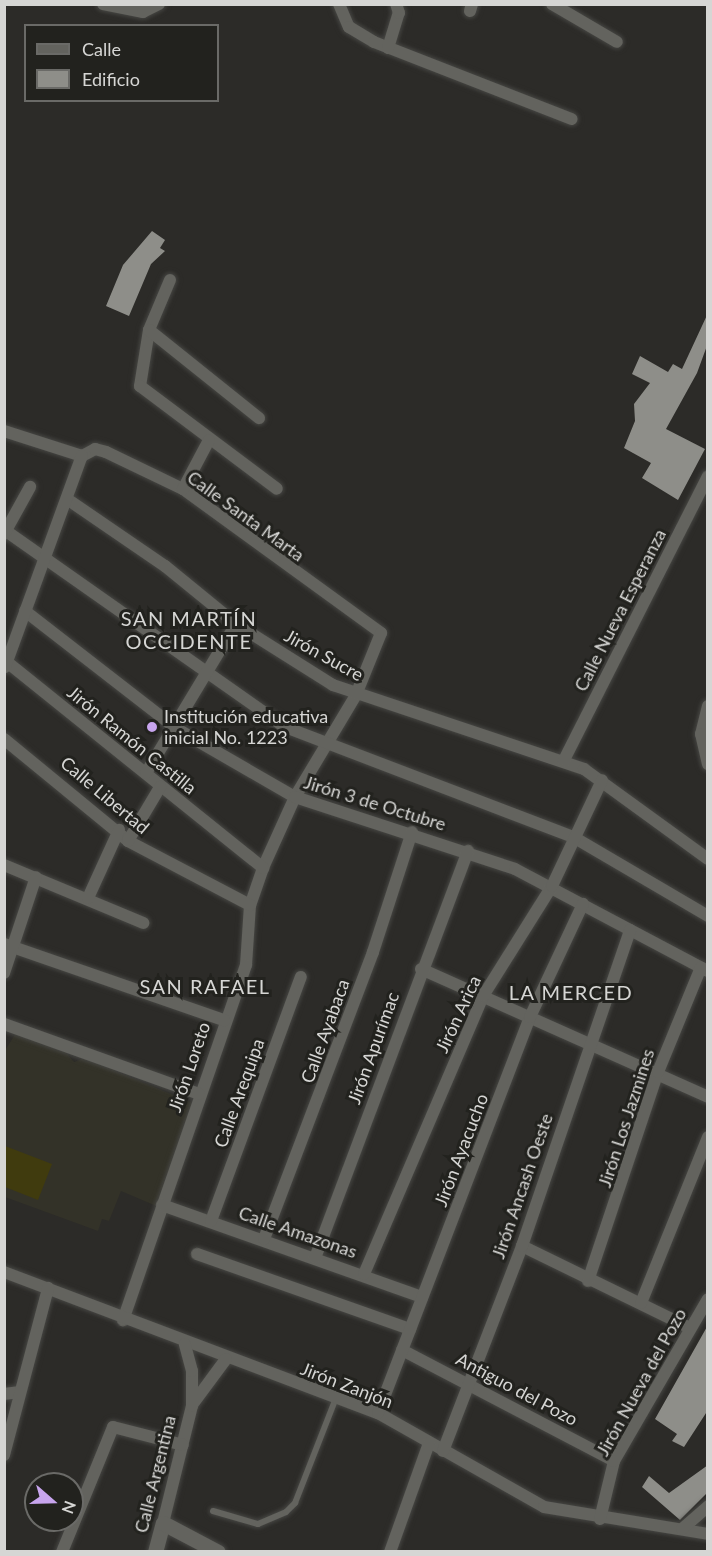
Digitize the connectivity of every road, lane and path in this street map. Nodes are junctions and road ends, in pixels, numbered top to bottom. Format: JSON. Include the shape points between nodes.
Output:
{"nodes":[{"id":1,"x":103,"y":4,"type":"edge"},
{"id":2,"x":159,"y":4,"type":"edge"},
{"id":3,"x":339,"y":4,"type":"edge"},
{"id":4,"x":396,"y":4,"type":"edge"},
{"id":5,"x":552,"y":4,"type":"edge"},
{"id":6,"x":617,"y":42,"type":"dead end"},
{"id":7,"x":388,"y":48,"type":"junction"},
{"id":8,"x":571,"y":119,"type":"dead end"},
{"id":9,"x":170,"y":280,"type":"dead end"},
{"id":10,"x":149,"y":330,"type":"junction"},
{"id":11,"x":260,"y":418,"type":"dead end"},
{"id":12,"x":4,"y":431,"type":"edge"},
{"id":13,"x":209,"y":440,"type":"junction"},
{"id":14,"x":82,"y":456,"type":"junction"},
{"id":15,"x":708,"y":476,"type":"edge"},
{"id":16,"x":30,"y":487,"type":"dead end"},
{"id":17,"x":183,"y":489,"type":"junction"},
{"id":18,"x":277,"y":489,"type":"dead end"},
{"id":19,"x":68,"y":499,"type":"junction"},
{"id":20,"x":5,"y":532,"type":"edge"},
{"id":21,"x":45,"y":555,"type":"junction"},
{"id":22,"x":25,"y":611,"type":"junction"},
{"id":23,"x":236,"y":624,"type":"junction"},
{"id":24,"x":381,"y":633,"type":"joint"},
{"id":25,"x":6,"y":665,"type":"edge"},
{"id":26,"x":207,"y":675,"type":"junction"},
{"id":27,"x":356,"y":695,"type":"junction"},
{"id":28,"x":708,"y":706,"type":"edge"},
{"id":29,"x":177,"y":729,"type":"junction"},
{"id":30,"x":4,"y":739,"type":"edge"},
{"id":31,"x":327,"y":746,"type":"junction"},
{"id":32,"x":564,"y":760,"type":"junction"},
{"id":33,"x":708,"y":764,"type":"edge"},
{"id":34,"x":146,"y":773,"type":"junction"},
{"id":35,"x":602,"y":780,"type":"junction"},
{"id":36,"x":160,"y":787,"type":"junction"},
{"id":37,"x":295,"y":797,"type":"junction"},
{"id":38,"x":118,"y":830,"type":"junction"},
{"id":39,"x":412,"y":831,"type":"junction"},
{"id":40,"x":575,"y":838,"type":"junction"},
{"id":41,"x":128,"y":841,"type":"junction"},
{"id":42,"x":468,"y":851,"type":"junction"},
{"id":43,"x":708,"y":859,"type":"edge"},
{"id":44,"x":4,"y":865,"type":"edge"},
{"id":45,"x":262,"y":868,"type":"junction"},
{"id":46,"x":36,"y":877,"type":"junction"},
{"id":47,"x":552,"y":886,"type":"junction"},
{"id":48,"x":88,"y":898,"type":"junction"},
{"id":49,"x":583,"y":904,"type":"junction"},
{"id":50,"x":250,"y":905,"type":"junction"},
{"id":51,"x":708,"y":916,"type":"edge"},
{"id":52,"x":143,"y":923,"type":"dead end"},
{"id":53,"x":630,"y":930,"type":"junction"},
{"id":54,"x":9,"y":946,"type":"edge"},
{"id":55,"x":421,"y":969,"type":"junction"},
{"id":56,"x":704,"y":969,"type":"edge"},
{"id":57,"x":4,"y":973,"type":"edge"},
{"id":58,"x":301,"y":976,"type":"dead end"},
{"id":59,"x":483,"y":996,"type":"junction"},
{"id":60,"x":530,"y":1017,"type":"junction"},
{"id":61,"x":224,"y":1020,"type":"junction"},
{"id":62,"x":4,"y":1024,"type":"edge"},
{"id":63,"x":590,"y":1045,"type":"junction"},
{"id":64,"x":658,"y":1072,"type":"junction"},
{"id":65,"x":199,"y":1095,"type":"junction"},
{"id":66,"x":708,"y":1097,"type":"edge"},
{"id":67,"x":708,"y":1137,"type":"edge"},
{"id":68,"x":162,"y":1205,"type":"junction"},
{"id":69,"x":211,"y":1221,"type":"junction"},
{"id":70,"x":264,"y":1239,"type":"junction"},
{"id":71,"x":522,"y":1246,"type":"junction"},
{"id":72,"x":197,"y":1254,"type":"dead end"},
{"id":73,"x":315,"y":1258,"type":"junction"},
{"id":74,"x":4,"y":1272,"type":"edge"},
{"id":75,"x":364,"y":1274,"type":"junction"},
{"id":76,"x":588,"y":1281,"type":"junction"},
{"id":77,"x":48,"y":1288,"type":"junction"},
{"id":78,"x":422,"y":1297,"type":"junction"},
{"id":79,"x":708,"y":1299,"type":"edge"},
{"id":80,"x":641,"y":1303,"type":"junction"},
{"id":81,"x":123,"y":1320,"type":"junction"},
{"id":82,"x":690,"y":1328,"type":"junction"},
{"id":83,"x":410,"y":1329,"type":"junction"},
{"id":84,"x":185,"y":1344,"type":"junction"},
{"id":85,"x":402,"y":1350,"type":"junction"},
{"id":86,"x":226,"y":1359,"type":"junction"},
{"id":87,"x":466,"y":1382,"type":"junction"},
{"id":88,"x":20,"y":1392,"type":"junction"},
{"id":89,"x":4,"y":1394,"type":"edge"},
{"id":90,"x":336,"y":1398,"type":"junction"},
{"id":91,"x":192,"y":1406,"type":"junction"},
{"id":92,"x":378,"y":1413,"type":"junction"},
{"id":93,"x":429,"y":1443,"type":"junction"},
{"id":94,"x":183,"y":1445,"type":"junction"},
{"id":95,"x":443,"y":1451,"type":"junction"},
{"id":96,"x":4,"y":1455,"type":"edge"},
{"id":97,"x":614,"y":1461,"type":"junction"},
{"id":98,"x":708,"y":1506,"type":"edge"},
{"id":99,"x":213,"y":1510,"type":"dead end"},
{"id":100,"x":600,"y":1519,"type":"junction"},
{"id":101,"x":163,"y":1523,"type":"junction"},
{"id":102,"x":682,"y":1529,"type":"junction"},
{"id":103,"x":708,"y":1534,"type":"edge"},
{"id":104,"x":62,"y":1551,"type":"edge"},
{"id":105,"x":155,"y":1551,"type":"edge"},
{"id":106,"x":218,"y":1551,"type":"edge"},
{"id":107,"x":390,"y":1551,"type":"edge"}],
"edges":[{"from":1,"to":2,"type":"street","via":[[143,12]]},
{"from":3,"to":7,"type":"street","via":[[349,27]]},
{"from":4,"to":7,"type":"street","via":[[399,13]]},
{"from":5,"to":6,"type":"street"},
{"from":7,"to":8,"type":"street"},
{"from":9,"to":10,"type":"street"},
{"from":10,"to":11,"type":"street"},
{"from":10,"to":13,"type":"street","via":[[140,386]]},
{"from":12,"to":14,"type":"street"},
{"from":13,"to":17,"type":"street"},
{"from":13,"to":18,"type":"street"},
{"from":14,"to":17,"type":"street","name":"Calle Santa Marta","via":[[95,449],[106,452]]},
{"from":14,"to":19,"type":"street"},
{"from":15,"to":32,"type":"street","name":"Calle Nueva Esperanza"},
{"from":16,"to":20,"type":"street"},
{"from":17,"to":24,"type":"street","name":"Calle Santa Marta"},
{"from":19,"to":21,"type":"street"},
{"from":19,"to":23,"type":"street","name":"Jirón Sucre","via":[[165,566]]},
{"from":20,"to":21,"type":"street"},
{"from":21,"to":22,"type":"street"},
{"from":21,"to":26,"type":"street"},
{"from":22,"to":25,"type":"street"},
{"from":22,"to":29,"type":"street","name":"Jirón 3 de Octubre"},
{"from":23,"to":26,"type":"street"},
{"from":23,"to":27,"type":"street","name":"Jirón Sucre"},
{"from":24,"to":27,"type":"street","name":"Jirón Loreto"},
{"from":25,"to":34,"type":"street","name":"Jirón Ramón Castilla"},
{"from":26,"to":29,"type":"street"},
{"from":26,"to":31,"type":"street","via":[[276,721]]},
{"from":27,"to":31,"type":"street","name":"Jirón Loreto"},
{"from":27,"to":32,"type":"street","name":"Jirón Sucre"},
{"from":28,"to":33,"type":"street","via":[[701,734]]},
{"from":29,"to":34,"type":"street"},
{"from":29,"to":37,"type":"street","name":"Jirón 3 de Octubre"},
{"from":30,"to":38,"type":"street","name":"Calle Libertad"},
{"from":31,"to":37,"type":"street","name":"Jirón Loreto"},
{"from":31,"to":40,"type":"street","via":[[441,783]]},
{"from":32,"to":35,"type":"street","name":"Jirón Sucre"},
{"from":34,"to":36,"type":"street","name":"Jirón Ramón Castilla"},
{"from":35,"to":40,"type":"street","name":"Jirón Arica"},
{"from":35,"to":43,"type":"street","name":"Jirón Sucre"},
{"from":36,"to":41,"type":"street"},
{"from":36,"to":45,"type":"street","name":"Jirón Ramón Castilla"},
{"from":37,"to":39,"type":"street","name":"Jirón 3 de Octubre"},
{"from":37,"to":45,"type":"street","name":"Jirón Loreto"},
{"from":38,"to":41,"type":"street","name":"Calle Libertad"},
{"from":38,"to":48,"type":"street"},
{"from":39,"to":42,"type":"street","name":"Jirón 3 de Octubre"},
{"from":39,"to":70,"type":"street","name":"Calle Ayabaca","via":[[373,952]]},
{"from":40,"to":47,"type":"street","name":"Jirón Arica"},
{"from":40,"to":51,"type":"street"},
{"from":41,"to":50,"type":"street","name":"Calle Libertad"},
{"from":42,"to":47,"type":"street","name":"Jirón 3 de Octubre"},
{"from":42,"to":55,"type":"street","name":"Jirón Apurímac"},
{"from":44,"to":46,"type":"street"},
{"from":45,"to":50,"type":"street","name":"Jirón Loreto"},
{"from":46,"to":48,"type":"street"},
{"from":46,"to":54,"type":"street"},
{"from":47,"to":49,"type":"street","name":"Jirón 3 de Octubre"},
{"from":47,"to":59,"type":"street","name":"Jirón Arica"},
{"from":48,"to":52,"type":"street"},
{"from":49,"to":53,"type":"street","name":"Jirón 3 de Octubre"},
{"from":49,"to":60,"type":"street","name":"Jirón Ayacucho"},
{"from":50,"to":61,"type":"street","name":"Jirón Loreto","via":[[246,965]]},
{"from":53,"to":56,"type":"street","name":"Jirón 3 de Octubre"},
{"from":53,"to":63,"type":"street","name":"Jirón Ancash Oeste"},
{"from":54,"to":57,"type":"street"},
{"from":54,"to":61,"type":"street"},
{"from":55,"to":59,"type":"street"},
{"from":55,"to":73,"type":"street","name":"Jirón Apurímac"},
{"from":56,"to":64,"type":"street","name":"Jirón Los Jazmines"},
{"from":58,"to":69,"type":"street","name":"Calle Arequipa"},
{"from":59,"to":60,"type":"street"},
{"from":59,"to":75,"type":"street","name":"Jirón Arica"},
{"from":60,"to":63,"type":"street"},
{"from":60,"to":78,"type":"street","name":"Jirón Ayacucho"},
{"from":61,"to":65,"type":"street","name":"Jirón Loreto"},
{"from":62,"to":65,"type":"street"},
{"from":63,"to":64,"type":"street"},
{"from":63,"to":71,"type":"street","name":"Jirón Ancash Oeste"},
{"from":64,"to":66,"type":"street"},
{"from":64,"to":76,"type":"street","name":"Jirón Los Jazmines"},
{"from":65,"to":68,"type":"street","name":"Jirón Loreto"},
{"from":67,"to":80,"type":"street"},
{"from":68,"to":69,"type":"street","name":"Calle Amazonas"},
{"from":68,"to":81,"type":"street","name":"Jirón Loreto"},
{"from":69,"to":70,"type":"street","name":"Calle Amazonas"},
{"from":70,"to":73,"type":"street","name":"Calle Amazonas"},
{"from":71,"to":76,"type":"street"},
{"from":71,"to":87,"type":"street","name":"Jirón Ancash Oeste"},
{"from":72,"to":83,"type":"street"},
{"from":73,"to":75,"type":"street","name":"Calle Amazonas"},
{"from":74,"to":77,"type":"street","name":"Jirón Zanjón"},
{"from":75,"to":78,"type":"street","name":"Calle Amazonas"},
{"from":76,"to":80,"type":"street"},
{"from":77,"to":81,"type":"street","name":"Jirón Zanjón"},
{"from":77,"to":88,"type":"street"},
{"from":78,"to":83,"type":"street","name":"Jirón Ayacucho"},
{"from":79,"to":82,"type":"street","name":"Jirón Nueva del Pozo"},
{"from":80,"to":82,"type":"street"},
{"from":81,"to":84,"type":"street","name":"Jirón Zanjón"},
{"from":82,"to":97,"type":"street","name":"Jirón Nueva del Pozo"},
{"from":83,"to":85,"type":"street","name":"Jirón Ayacucho"},
{"from":84,"to":86,"type":"street","name":"Jirón Zanjón"},
{"from":84,"to":91,"type":"street","name":"Calle Argentina","via":[[192,1371]]},
{"from":85,"to":87,"type":"street","name":"Antiguo del Pozo"},
{"from":85,"to":92,"type":"street","name":"Jirón Ayacucho"},
{"from":86,"to":90,"type":"street","name":"Jirón Zanjón"},
{"from":86,"to":91,"type":"street","name":"Calle Argentina"},
{"from":87,"to":95,"type":"street","name":"Jirón Ancash Oeste"},
{"from":87,"to":97,"type":"street","name":"Antiguo del Pozo"},
{"from":88,"to":89,"type":"street"},
{"from":88,"to":96,"type":"street"},
{"from":90,"to":92,"type":"street","name":"Jirón Zanjón"},
{"from":90,"to":99,"type":"lane","via":[[295,1503],[286,1512],[258,1524]]},
{"from":91,"to":94,"type":"street","name":"Calle Argentina"},
{"from":92,"to":93,"type":"street","name":"Jirón Zanjón"},
{"from":93,"to":95,"type":"street","name":"Jirón Zanjón"},
{"from":93,"to":107,"type":"street"},
{"from":94,"to":101,"type":"street","name":"Calle Argentina"},
{"from":94,"to":104,"type":"street","via":[[113,1427]]},
{"from":95,"to":100,"type":"street","name":"Jirón Zanjón","via":[[544,1507]]},
{"from":97,"to":100,"type":"street","name":"Jirón Nueva del Pozo"},
{"from":98,"to":102,"type":"street"},
{"from":100,"to":102,"type":"street","name":"Jirón Zanjón"},
{"from":101,"to":105,"type":"street","name":"Calle Argentina"},
{"from":101,"to":106,"type":"street"},
{"from":102,"to":103,"type":"street","name":"Jirón Zanjón"}]}
